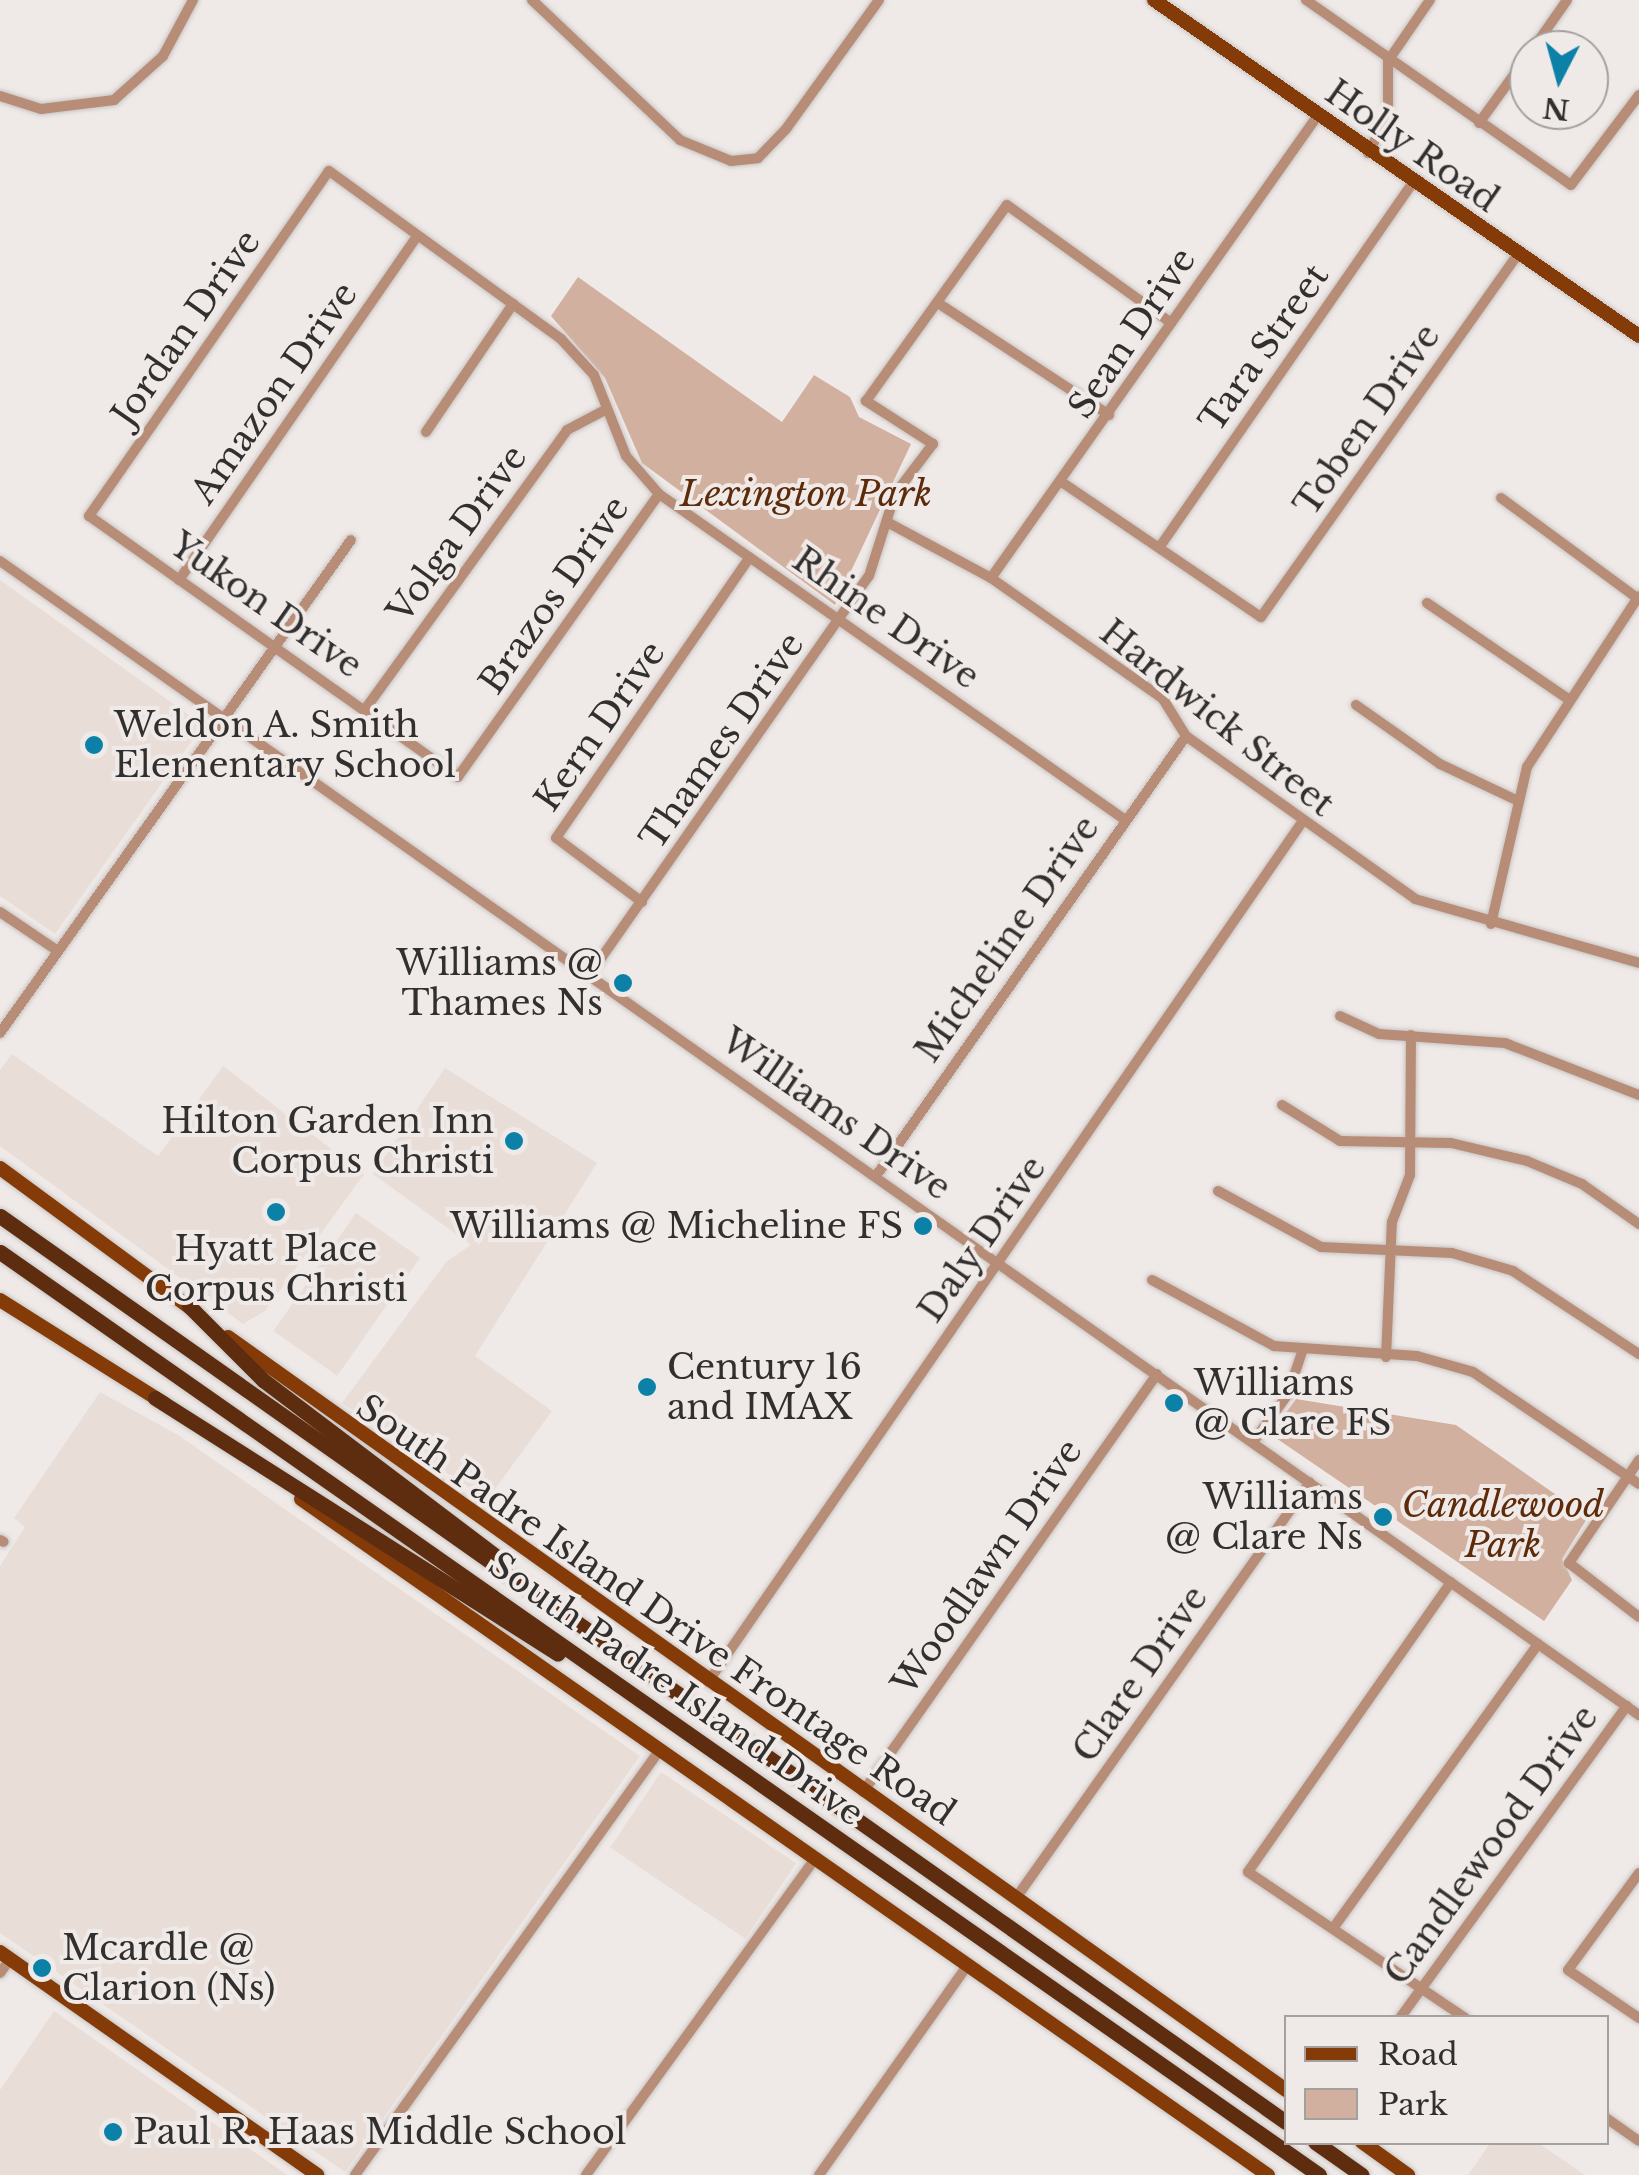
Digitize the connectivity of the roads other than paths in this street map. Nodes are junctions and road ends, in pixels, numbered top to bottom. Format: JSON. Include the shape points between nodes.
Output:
{"nodes":[{"id":1,"x":193,"y":0,"type":"edge"},
{"id":2,"x":532,"y":0,"type":"edge"},
{"id":3,"x":879,"y":0,"type":"edge"},
{"id":4,"x":1154,"y":0,"type":"edge"},
{"id":5,"x":1306,"y":0,"type":"edge"},
{"id":6,"x":1430,"y":0,"type":"edge"},
{"id":7,"x":1567,"y":0,"type":"edge"},
{"id":8,"x":1546,"y":30,"type":"edge"},
{"id":9,"x":1388,"y":61,"type":"junction"},
{"id":10,"x":1509,"y":82,"type":"edge"},
{"id":11,"x":1639,"y":95,"type":"edge"},
{"id":12,"x":0,"y":96,"type":"edge"},
{"id":13,"x":1316,"y":118,"type":"junction"},
{"id":14,"x":1480,"y":124,"type":"junction"},
{"id":15,"x":1368,"y":153,"type":"junction"},
{"id":16,"x":329,"y":171,"type":"joint"},
{"id":17,"x":1412,"y":184,"type":"junction"},
{"id":18,"x":415,"y":239,"type":"junction"},
{"id":19,"x":1517,"y":256,"type":"junction"},
{"id":20,"x":513,"y":304,"type":"junction"},
{"id":21,"x":941,"y":305,"type":"junction"},
{"id":22,"x":1171,"y":323,"type":"junction"},
{"id":23,"x":1639,"y":336,"type":"edge"},
{"id":24,"x":607,"y":409,"type":"junction"},
{"id":25,"x":1109,"y":414,"type":"junction"},
{"id":26,"x":426,"y":432,"type":"dead end"},
{"id":27,"x":1063,"y":482,"type":"junction"},
{"id":28,"x":659,"y":494,"type":"junction"},
{"id":29,"x":1500,"y":498,"type":"dead end"},
{"id":30,"x":89,"y":516,"type":"joint"},
{"id":31,"x":888,"y":522,"type":"junction"},
{"id":32,"x":352,"y":540,"type":"dead end"},
{"id":33,"x":1162,"y":544,"type":"junction"},
{"id":34,"x":750,"y":557,"type":"junction"},
{"id":35,"x":0,"y":560,"type":"edge"},
{"id":36,"x":991,"y":578,"type":"junction"},
{"id":37,"x":179,"y":580,"type":"junction"},
{"id":38,"x":1638,"y":597,"type":"edge"},
{"id":39,"x":1427,"y":604,"type":"dead end"},
{"id":40,"x":841,"y":619,"type":"junction"},
{"id":41,"x":274,"y":646,"type":"junction"},
{"id":42,"x":1568,"y":698,"type":"junction"},
{"id":43,"x":1356,"y":705,"type":"dead end"},
{"id":44,"x":366,"y":708,"type":"junction"},
{"id":45,"x":224,"y":716,"type":"junction"},
{"id":46,"x":1186,"y":736,"type":"junction"},
{"id":47,"x":458,"y":777,"type":"joint"},
{"id":48,"x":1514,"y":799,"type":"junction"},
{"id":49,"x":1124,"y":818,"type":"junction"},
{"id":50,"x":1300,"y":825,"type":"junction"},
{"id":51,"x":642,"y":902,"type":"junction"},
{"id":52,"x":0,"y":912,"type":"edge"},
{"id":53,"x":1491,"y":924,"type":"junction"},
{"id":54,"x":58,"y":951,"type":"junction"},
{"id":55,"x":1639,"y":962,"type":"edge"},
{"id":56,"x":590,"y":974,"type":"junction"},
{"id":57,"x":1340,"y":1016,"type":"dead end"},
{"id":58,"x":0,"y":1034,"type":"edge"},
{"id":59,"x":1411,"y":1035,"type":"junction"},
{"id":60,"x":1639,"y":1095,"type":"edge"},
{"id":61,"x":1282,"y":1105,"type":"dead end"},
{"id":62,"x":1411,"y":1141,"type":"junction"},
{"id":63,"x":0,"y":1168,"type":"edge"},
{"id":64,"x":876,"y":1176,"type":"junction"},
{"id":65,"x":0,"y":1178,"type":"edge"},
{"id":66,"x":1218,"y":1191,"type":"dead end"},
{"id":67,"x":48,"y":1203,"type":"junction"},
{"id":68,"x":0,"y":1216,"type":"edge"},
{"id":69,"x":1639,"y":1224,"type":"edge"},
{"id":70,"x":1389,"y":1249,"type":"junction"},
{"id":71,"x":0,"y":1252,"type":"edge"},
{"id":72,"x":1000,"y":1263,"type":"junction"},
{"id":73,"x":1152,"y":1280,"type":"dead end"},
{"id":74,"x":0,"y":1300,"type":"edge"},
{"id":75,"x":189,"y":1306,"type":"junction"},
{"id":76,"x":1302,"y":1352,"type":"junction"},
{"id":77,"x":1639,"y":1354,"type":"edge"},
{"id":78,"x":1386,"y":1357,"type":"junction"},
{"id":79,"x":1157,"y":1374,"type":"junction"},
{"id":80,"x":156,"y":1398,"type":"junction"},
{"id":81,"x":1253,"y":1442,"type":"junction"},
{"id":82,"x":1639,"y":1460,"type":"edge"},
{"id":83,"x":1628,"y":1476,"type":"junction"},
{"id":84,"x":1310,"y":1482,"type":"junction"},
{"id":85,"x":1639,"y":1484,"type":"edge"},
{"id":86,"x":1451,"y":1582,"type":"junction"},
{"id":87,"x":556,"y":1609,"type":"junction"},
{"id":88,"x":1639,"y":1617,"type":"edge"},
{"id":89,"x":1538,"y":1644,"type":"junction"},
{"id":90,"x":707,"y":1683,"type":"junction"},
{"id":91,"x":619,"y":1686,"type":"junction"},
{"id":92,"x":1627,"y":1706,"type":"junction"},
{"id":93,"x":1639,"y":1714,"type":"edge"},
{"id":94,"x":659,"y":1751,"type":"junction"},
{"id":95,"x":862,"y":1792,"type":"junction"},
{"id":96,"x":814,"y":1860,"type":"junction"},
{"id":97,"x":1639,"y":1873,"type":"edge"},
{"id":98,"x":1016,"y":1898,"type":"junction"},
{"id":99,"x":1334,"y":1927,"type":"junction"},
{"id":100,"x":5,"y":1956,"type":"edge"},
{"id":101,"x":967,"y":1966,"type":"junction"},
{"id":102,"x":0,"y":1973,"type":"edge"},
{"id":103,"x":1420,"y":1986,"type":"junction"},
{"id":104,"x":1402,"y":2015,"type":"edge"},
{"id":105,"x":1461,"y":2015,"type":"edge"},
{"id":106,"x":1639,"y":2018,"type":"edge"},
{"id":107,"x":1284,"y":2089,"type":"edge"},
{"id":108,"x":1609,"y":2120,"type":"edge"},
{"id":109,"x":1284,"y":2121,"type":"edge"},
{"id":110,"x":1639,"y":2141,"type":"edge"},
{"id":111,"x":1319,"y":2145,"type":"edge"},
{"id":112,"x":1366,"y":2145,"type":"edge"},
{"id":113,"x":317,"y":2175,"type":"edge"},
{"id":114,"x":355,"y":2175,"type":"edge"},
{"id":115,"x":586,"y":2175,"type":"edge"},
{"id":116,"x":819,"y":2175,"type":"edge"},
{"id":117,"x":1268,"y":2175,"type":"edge"},
{"id":118,"x":1319,"y":2175,"type":"edge"},
{"id":119,"x":1362,"y":2175,"type":"edge"},
{"id":120,"x":1408,"y":2175,"type":"edge"}],
"edges":[{"from":1,"to":12,"type":"street","via":[[164,56],[114,100],[40,109]]},
{"from":2,"to":3,"type":"street","via":[[680,140],[731,161],[758,158],[786,128]]},
{"from":4,"to":13,"type":"main road","name":"Holly Road"},
{"from":5,"to":9,"type":"street"},
{"from":6,"to":9,"type":"street"},
{"from":7,"to":8,"type":"street"},
{"from":9,"to":14,"type":"street"},
{"from":9,"to":15,"type":"street","via":[[1388,116]]},
{"from":10,"to":14,"type":"street"},
{"from":11,"to":14,"type":"street","via":[[1571,185]]},
{"from":13,"to":15,"type":"main road","name":"Holly Road"},
{"from":13,"to":22,"type":"street","name":"Sean Drive"},
{"from":15,"to":17,"type":"main road","name":"Holly Road"},
{"from":16,"to":18,"type":"street","name":"Rhine Drive"},
{"from":16,"to":30,"type":"street","name":"Jordan Drive"},
{"from":17,"to":19,"type":"main road","name":"Holly Road"},
{"from":17,"to":33,"type":"street","name":"Tara Street"},
{"from":18,"to":20,"type":"street","name":"Rhine Drive"},
{"from":18,"to":37,"type":"street","name":"Amazon Drive"},
{"from":19,"to":23,"type":"main road","name":"Holly Road"},
{"from":19,"to":33,"type":"street","name":"Toben Drive","via":[[1261,617]]},
{"from":20,"to":24,"type":"street","name":"Rhine Drive","via":[[594,375]]},
{"from":20,"to":26,"type":"street"},
{"from":21,"to":22,"type":"street","via":[[1007,205]]},
{"from":21,"to":25,"type":"street"},
{"from":21,"to":31,"type":"street","name":"Thames Drive","via":[[866,401],[932,444],[895,494]]},
{"from":22,"to":25,"type":"street","name":"Sean Drive"},
{"from":24,"to":28,"type":"street","name":"Rhine Drive","via":[[626,456]]},
{"from":24,"to":44,"type":"street","name":"Volga Drive","via":[[567,430]]},
{"from":25,"to":27,"type":"street","name":"Sean Drive"},
{"from":27,"to":33,"type":"street"},
{"from":27,"to":36,"type":"street","name":"Sean Drive"},
{"from":28,"to":34,"type":"street","name":"Rhine Drive"},
{"from":28,"to":47,"type":"street","name":"Brazos Drive"},
{"from":29,"to":38,"type":"street"},
{"from":30,"to":37,"type":"street","name":"Yukon Drive"},
{"from":31,"to":36,"type":"street","name":"Hardwick Street"},
{"from":31,"to":40,"type":"street","name":"Thames Drive"},
{"from":32,"to":41,"type":"street"},
{"from":34,"to":40,"type":"street","name":"Rhine Drive"},
{"from":34,"to":51,"type":"street","name":"Kern Drive","via":[[556,838]]},
{"from":35,"to":45,"type":"street","name":"Williams Drive"},
{"from":36,"to":46,"type":"street","name":"Hardwick Street","via":[[1163,699]]},
{"from":37,"to":41,"type":"street","name":"Yukon Drive"},
{"from":38,"to":42,"type":"street"},
{"from":39,"to":42,"type":"street"},
{"from":40,"to":49,"type":"street","name":"Rhine Drive"},
{"from":40,"to":51,"type":"street","name":"Thames Drive"},
{"from":41,"to":44,"type":"street","name":"Yukon Drive"},
{"from":41,"to":45,"type":"street"},
{"from":42,"to":48,"type":"street"},
{"from":43,"to":48,"type":"street","via":[[1440,764]]},
{"from":44,"to":47,"type":"street","name":"Yukon Drive"},
{"from":45,"to":54,"type":"street"},
{"from":45,"to":56,"type":"street","name":"Williams Drive"},
{"from":46,"to":49,"type":"street","name":"Micheline Drive"},
{"from":46,"to":50,"type":"street","name":"Hardwick Street"},
{"from":48,"to":53,"type":"street"},
{"from":49,"to":64,"type":"street","name":"Micheline Drive"},
{"from":50,"to":53,"type":"street","name":"Hardwick Street","via":[[1428,906]]},
{"from":50,"to":72,"type":"street","name":"Daly Drive"},
{"from":51,"to":56,"type":"street","name":"Thames Drive"},
{"from":52,"to":54,"type":"street"},
{"from":53,"to":55,"type":"street","name":"Hardwick Street"},
{"from":54,"to":58,"type":"street"},
{"from":56,"to":64,"type":"street","name":"Williams Drive"},
{"from":57,"to":59,"type":"street","via":[[1380,1034]]},
{"from":59,"to":60,"type":"street","via":[[1505,1043]]},
{"from":59,"to":62,"type":"street"},
{"from":61,"to":62,"type":"street","via":[[1340,1141]]},
{"from":62,"to":69,"type":"street","via":[[1527,1161],[1582,1184]]},
{"from":62,"to":70,"type":"street"},
{"from":63,"to":67,"type":"main road","name":"South Padre Island Drive Frontage Road"},
{"from":64,"to":72,"type":"street","name":"Williams Drive"},
{"from":65,"to":67,"type":"main road"},
{"from":66,"to":70,"type":"street","via":[[1286,1236]]},
{"from":67,"to":75,"type":"main road","name":"South Padre Island Drive Frontage Road"},
{"from":68,"to":87,"type":"highway","name":"South Padre Island Drive"},
{"from":70,"to":77,"type":"street","via":[[1452,1252],[1513,1271]]},
{"from":70,"to":78,"type":"street"},
{"from":71,"to":91,"type":"highway","name":"South Padre Island Drive"},
{"from":72,"to":79,"type":"street","name":"Williams Drive"},
{"from":72,"to":90,"type":"street","name":"Daly Drive"},
{"from":73,"to":76,"type":"street","via":[[1246,1336]]},
{"from":74,"to":80,"type":"main road"},
{"from":75,"to":87,"type":"highway","via":[[263,1380]]},
{"from":75,"to":90,"type":"main road","name":"South Padre Island Drive Frontage Road","via":[[325,1414]]},
{"from":76,"to":78,"type":"street"},
{"from":76,"to":81,"type":"street","via":[[1288,1394]]},
{"from":78,"to":83,"type":"street","via":[[1473,1372]]},
{"from":79,"to":81,"type":"street","name":"Williams Drive"},
{"from":79,"to":95,"type":"street","name":"Woodlawn Drive"},
{"from":80,"to":91,"type":"highway"},
{"from":80,"to":94,"type":"main road"},
{"from":81,"to":84,"type":"street","name":"Williams Drive"},
{"from":82,"to":83,"type":"street"},
{"from":83,"to":85,"type":"street"},
{"from":83,"to":88,"type":"street","via":[[1569,1563]]},
{"from":84,"to":86,"type":"street","name":"Williams Drive"},
{"from":84,"to":98,"type":"street","name":"Clare Drive"},
{"from":86,"to":89,"type":"street","name":"Williams Drive"},
{"from":86,"to":99,"type":"street","via":[[1248,1872]]},
{"from":87,"to":109,"type":"highway","name":"South Padre Island Drive"},
{"from":89,"to":92,"type":"street","name":"Williams Drive"},
{"from":89,"to":99,"type":"street"},
{"from":90,"to":95,"type":"main road","name":"South Padre Island Drive Frontage Road"},
{"from":91,"to":118,"type":"highway","name":"South Padre Island Drive"},
{"from":92,"to":93,"type":"street","name":"Williams Drive"},
{"from":92,"to":103,"type":"street","name":"Candlewood Drive"},
{"from":94,"to":96,"type":"main road"},
{"from":94,"to":114,"type":"street"},
{"from":95,"to":98,"type":"main road","name":"South Padre Island Drive Frontage Road"},
{"from":96,"to":101,"type":"main road"},
{"from":96,"to":115,"type":"street"},
{"from":97,"to":106,"type":"street","via":[[1568,1970]]},
{"from":98,"to":107,"type":"main road","name":"South Padre Island Drive Frontage Road"},
{"from":99,"to":103,"type":"street"},
{"from":100,"to":102,"type":"street"},
{"from":100,"to":113,"type":"main road"},
{"from":101,"to":116,"type":"street"},
{"from":101,"to":117,"type":"main road"},
{"from":103,"to":104,"type":"street","name":"Candlewood Drive"},
{"from":103,"to":105,"type":"street"},
{"from":108,"to":110,"type":"street"},
{"from":111,"to":119,"type":"highway"},
{"from":112,"to":120,"type":"main road"}]}
